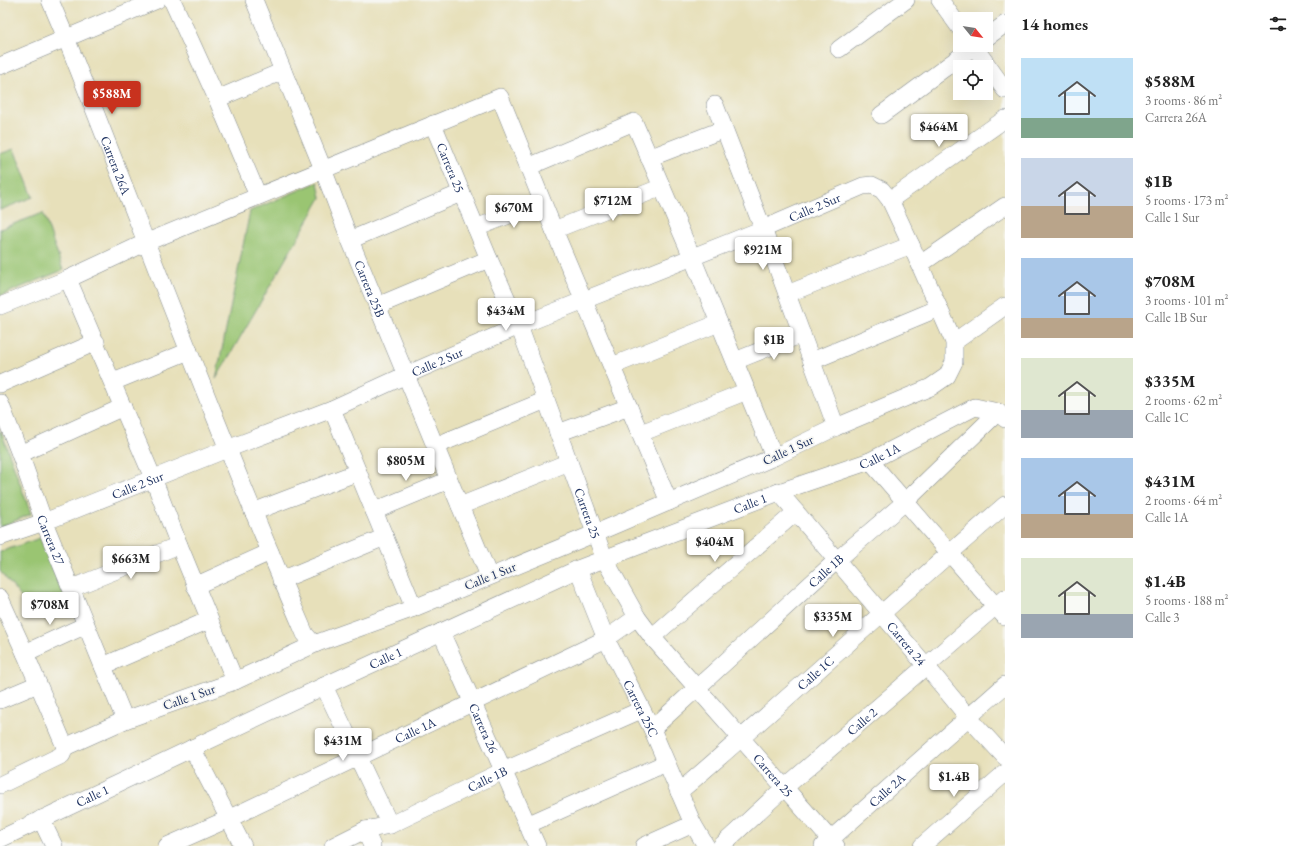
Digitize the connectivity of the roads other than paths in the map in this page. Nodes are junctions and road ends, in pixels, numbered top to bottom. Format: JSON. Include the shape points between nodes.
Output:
{"nodes":[{"id":1,"x":50,"y":0,"type":"edge"},
{"id":2,"x":157,"y":0,"type":"edge"},
{"id":3,"x":172,"y":0,"type":"edge"},
{"id":4,"x":254,"y":0,"type":"edge"},
{"id":5,"x":906,"y":0,"type":"edge"},
{"id":6,"x":940,"y":0,"type":"edge"},
{"id":7,"x":953,"y":18,"type":"edge"},
{"id":8,"x":1005,"y":24,"type":"edge"},
{"id":9,"x":993,"y":33,"type":"edge"},
{"id":10,"x":66,"y":38,"type":"junction"},
{"id":11,"x":839,"y":49,"type":"dead end"},
{"id":12,"x":966,"y":52,"type":"edge"},
{"id":13,"x":982,"y":52,"type":"edge"},
{"id":14,"x":0,"y":66,"type":"edge"},
{"id":15,"x":283,"y":71,"type":"junction"},
{"id":16,"x":1005,"y":90,"type":"edge"},
{"id":17,"x":217,"y":99,"type":"junction"},
{"id":18,"x":714,"y":105,"type":"dead end"},
{"id":19,"x":881,"y":115,"type":"dead end"},
{"id":20,"x":1005,"y":118,"type":"edge"},
{"id":21,"x":433,"y":124,"type":"junction"},
{"id":22,"x":724,"y":129,"type":"junction"},
{"id":23,"x":649,"y":158,"type":"junction"},
{"id":24,"x":528,"y":167,"type":"junction"},
{"id":25,"x":323,"y":169,"type":"junction"},
{"id":26,"x":662,"y":187,"type":"junction"},
{"id":27,"x":461,"y":193,"type":"junction"},
{"id":28,"x":258,"y":196,"type":"junction"},
{"id":29,"x":890,"y":200,"type":"junction"},
{"id":30,"x":542,"y":202,"type":"junction"},
{"id":31,"x":1005,"y":206,"type":"edge"},
{"id":32,"x":476,"y":228,"type":"junction"},
{"id":33,"x":763,"y":228,"type":"junction"},
{"id":34,"x":554,"y":230,"type":"junction"},
{"id":35,"x":350,"y":240,"type":"junction"},
{"id":36,"x":147,"y":242,"type":"junction"},
{"id":37,"x":911,"y":244,"type":"junction"},
{"id":38,"x":692,"y":257,"type":"junction"},
{"id":39,"x":489,"y":259,"type":"junction"},
{"id":40,"x":919,"y":265,"type":"junction"},
{"id":41,"x":68,"y":278,"type":"junction"},
{"id":42,"x":787,"y":294,"type":"junction"},
{"id":43,"x":583,"y":300,"type":"junction"},
{"id":44,"x":0,"y":306,"type":"edge"},
{"id":45,"x":377,"y":306,"type":"junction"},
{"id":46,"x":1005,"y":306,"type":"edge"},
{"id":47,"x":939,"y":308,"type":"junction"},
{"id":48,"x":719,"y":323,"type":"junction"},
{"id":49,"x":519,"y":326,"type":"junction"},
{"id":50,"x":802,"y":334,"type":"junction"},
{"id":51,"x":96,"y":342,"type":"junction"},
{"id":52,"x":954,"y":342,"type":"junction"},
{"id":53,"x":189,"y":351,"type":"junction"},
{"id":54,"x":735,"y":362,"type":"junction"},
{"id":55,"x":812,"y":362,"type":"junction"},
{"id":56,"x":612,"y":366,"type":"junction"},
{"id":57,"x":406,"y":375,"type":"junction"},
{"id":58,"x":113,"y":382,"type":"junction"},
{"id":59,"x":0,"y":384,"type":"edge"},
{"id":60,"x":747,"y":391,"type":"junction"},
{"id":61,"x":546,"y":400,"type":"junction"},
{"id":62,"x":0,"y":403,"type":"edge"},
{"id":63,"x":123,"y":407,"type":"junction"},
{"id":64,"x":629,"y":407,"type":"junction"},
{"id":65,"x":332,"y":409,"type":"junction"},
{"id":66,"x":1002,"y":416,"type":"edge"},
{"id":67,"x":3,"y":421,"type":"edge"},
{"id":68,"x":836,"y":427,"type":"junction"},
{"id":69,"x":558,"y":433,"type":"junction"},
{"id":70,"x":641,"y":433,"type":"junction"},
{"id":71,"x":435,"y":446,"type":"junction"},
{"id":72,"x":227,"y":449,"type":"junction"},
{"id":73,"x":20,"y":454,"type":"junction"},
{"id":74,"x":774,"y":457,"type":"junction"},
{"id":75,"x":870,"y":461,"type":"junction"},
{"id":76,"x":569,"y":462,"type":"junction"},
{"id":77,"x":358,"y":472,"type":"junction"},
{"id":78,"x":153,"y":478,"type":"junction"},
{"id":79,"x":449,"y":480,"type":"junction"},
{"id":80,"x":779,"y":492,"type":"junction"},
{"id":81,"x":669,"y":502,"type":"junction"},
{"id":82,"x":904,"y":502,"type":"junction"},
{"id":83,"x":1005,"y":505,"type":"edge"},
{"id":84,"x":460,"y":506,"type":"junction"},
{"id":85,"x":374,"y":511,"type":"junction"},
{"id":86,"x":253,"y":512,"type":"junction"},
{"id":87,"x":796,"y":512,"type":"junction"},
{"id":88,"x":44,"y":522,"type":"junction"},
{"id":89,"x":0,"y":537,"type":"edge"},
{"id":90,"x":385,"y":537,"type":"junction"},
{"id":91,"x":178,"y":545,"type":"junction"},
{"id":92,"x":601,"y":547,"type":"junction"},
{"id":93,"x":270,"y":552,"type":"junction"},
{"id":94,"x":950,"y":553,"type":"junction"},
{"id":95,"x":837,"y":560,"type":"junction"},
{"id":96,"x":578,"y":570,"type":"junction"},
{"id":97,"x":489,"y":576,"type":"junction"},
{"id":98,"x":281,"y":580,"type":"junction"},
{"id":99,"x":195,"y":586,"type":"junction"},
{"id":100,"x":72,"y":588,"type":"junction"},
{"id":101,"x":0,"y":598,"type":"edge"},
{"id":102,"x":1002,"y":607,"type":"edge"},
{"id":103,"x":414,"y":608,"type":"junction"},
{"id":104,"x":882,"y":614,"type":"junction"},
{"id":105,"x":637,"y":617,"type":"junction"},
{"id":106,"x":4,"y":620,"type":"edge"},
{"id":107,"x":209,"y":620,"type":"junction"},
{"id":108,"x":86,"y":625,"type":"junction"},
{"id":109,"x":441,"y":632,"type":"junction"},
{"id":110,"x":652,"y":636,"type":"junction"},
{"id":111,"x":606,"y":639,"type":"junction"},
{"id":112,"x":317,"y":644,"type":"junction"},
{"id":113,"x":25,"y":653,"type":"junction"},
{"id":114,"x":103,"y":666,"type":"junction"},
{"id":115,"x":926,"y":666,"type":"junction"},
{"id":116,"x":235,"y":681,"type":"junction"},
{"id":117,"x":38,"y":684,"type":"junction"},
{"id":118,"x":1005,"y":685,"type":"edge"},
{"id":119,"x":324,"y":686,"type":"junction"},
{"id":120,"x":697,"y":687,"type":"junction"},
{"id":121,"x":0,"y":700,"type":"edge"},
{"id":122,"x":472,"y":704,"type":"junction"},
{"id":123,"x":641,"y":710,"type":"junction"},
{"id":124,"x":968,"y":717,"type":"junction"},
{"id":125,"x":125,"y":720,"type":"junction"},
{"id":126,"x":652,"y":729,"type":"junction"},
{"id":127,"x":742,"y":738,"type":"junction"},
{"id":128,"x":65,"y":747,"type":"junction"},
{"id":129,"x":192,"y":748,"type":"junction"},
{"id":130,"x":357,"y":757,"type":"junction"},
{"id":131,"x":1005,"y":757,"type":"edge"},
{"id":132,"x":666,"y":762,"type":"junction"},
{"id":133,"x":504,"y":771,"type":"junction"},
{"id":134,"x":1005,"y":772,"type":"edge"},
{"id":135,"x":0,"y":785,"type":"edge"},
{"id":136,"x":784,"y":788,"type":"junction"},
{"id":137,"x":679,"y":792,"type":"junction"},
{"id":138,"x":41,"y":819,"type":"junction"},
{"id":139,"x":228,"y":819,"type":"junction"},
{"id":140,"x":694,"y":824,"type":"junction"},
{"id":141,"x":390,"y":825,"type":"junction"},
{"id":142,"x":527,"y":825,"type":"junction"},
{"id":143,"x":365,"y":830,"type":"junction"},
{"id":144,"x":0,"y":839,"type":"edge"},
{"id":145,"x":829,"y":844,"type":"edge"},
{"id":146,"x":54,"y":846,"type":"edge"},
{"id":147,"x":167,"y":846,"type":"edge"},
{"id":148,"x":243,"y":846,"type":"edge"},
{"id":149,"x":333,"y":846,"type":"edge"},
{"id":150,"x":372,"y":846,"type":"edge"},
{"id":151,"x":537,"y":846,"type":"edge"},
{"id":152,"x":644,"y":846,"type":"edge"},
{"id":153,"x":706,"y":846,"type":"edge"},
{"id":154,"x":721,"y":846,"type":"edge"},
{"id":155,"x":922,"y":846,"type":"edge"}],
"edges":[{"from":1,"to":10,"type":"street","name":"Carrera 26A"},
{"from":2,"to":10,"type":"street"},
{"from":3,"to":17,"type":"street"},
{"from":4,"to":15,"type":"street","name":"Carrera 25B"},
{"from":5,"to":11,"type":"street"},
{"from":6,"to":7,"type":"street"},
{"from":8,"to":9,"type":"street"},
{"from":10,"to":14,"type":"street"},
{"from":10,"to":36,"type":"street","name":"Carrera 26A"},
{"from":12,"to":19,"type":"street"},
{"from":13,"to":16,"type":"street"},
{"from":15,"to":17,"type":"street"},
{"from":15,"to":25,"type":"street","name":"Carrera 25B"},
{"from":17,"to":28,"type":"street"},
{"from":18,"to":22,"type":"street"},
{"from":20,"to":29,"type":"street"},
{"from":21,"to":24,"type":"street","via":[[500,98]]},
{"from":21,"to":25,"type":"street"},
{"from":21,"to":27,"type":"street","name":"Carrera 25"},
{"from":22,"to":23,"type":"street"},
{"from":22,"to":33,"type":"street"},
{"from":23,"to":24,"type":"street","via":[[634,122]]},
{"from":23,"to":26,"type":"street"},
{"from":24,"to":30,"type":"street"},
{"from":25,"to":28,"type":"street"},
{"from":25,"to":35,"type":"street","name":"Carrera 25B"},
{"from":26,"to":34,"type":"street"},
{"from":26,"to":38,"type":"street"},
{"from":27,"to":32,"type":"street","name":"Carrera 25"},
{"from":27,"to":35,"type":"street"},
{"from":28,"to":36,"type":"street"},
{"from":29,"to":33,"type":"street","name":"Calle 2 Sur","via":[[882,190],[863,186]]},
{"from":29,"to":37,"type":"street"},
{"from":30,"to":32,"type":"street"},
{"from":30,"to":34,"type":"street"},
{"from":31,"to":40,"type":"street"},
{"from":32,"to":39,"type":"street","name":"Carrera 25"},
{"from":33,"to":38,"type":"street","name":"Calle 2 Sur"},
{"from":33,"to":42,"type":"street"},
{"from":34,"to":43,"type":"street"},
{"from":35,"to":45,"type":"street","name":"Carrera 25B"},
{"from":36,"to":41,"type":"street"},
{"from":36,"to":53,"type":"street","name":"Carrera 26A"},
{"from":37,"to":40,"type":"street"},
{"from":37,"to":42,"type":"street"},
{"from":38,"to":43,"type":"street","name":"Calle 2 Sur"},
{"from":38,"to":48,"type":"street"},
{"from":39,"to":45,"type":"street"},
{"from":39,"to":49,"type":"street","name":"Carrera 25"},
{"from":40,"to":47,"type":"street"},
{"from":41,"to":44,"type":"street"},
{"from":41,"to":51,"type":"street"},
{"from":42,"to":50,"type":"street"},
{"from":43,"to":49,"type":"street","name":"Calle 2 Sur"},
{"from":43,"to":56,"type":"street"},
{"from":45,"to":57,"type":"street","name":"Carrera 25B"},
{"from":46,"to":52,"type":"street"},
{"from":47,"to":52,"type":"street"},
{"from":47,"to":55,"type":"street"},
{"from":48,"to":54,"type":"street"},
{"from":48,"to":56,"type":"street"},
{"from":49,"to":57,"type":"street","name":"Calle 2 Sur"},
{"from":49,"to":61,"type":"street","name":"Carrera 25"},
{"from":50,"to":54,"type":"street"},
{"from":50,"to":55,"type":"street"},
{"from":51,"to":58,"type":"street"},
{"from":51,"to":59,"type":"street"},
{"from":52,"to":68,"type":"street","name":"Calle 1 Sur","via":[[954,362],[947,376],[936,384]]},
{"from":53,"to":58,"type":"street"},
{"from":53,"to":72,"type":"street","name":"Carrera 26A"},
{"from":54,"to":60,"type":"street"},
{"from":55,"to":68,"type":"street"},
{"from":56,"to":64,"type":"street"},
{"from":57,"to":65,"type":"street","name":"Calle 2 Sur"},
{"from":57,"to":71,"type":"street","name":"Carrera 25B"},
{"from":58,"to":63,"type":"street"},
{"from":60,"to":70,"type":"street"},
{"from":60,"to":74,"type":"street"},
{"from":61,"to":69,"type":"street","name":"Carrera 25"},
{"from":61,"to":71,"type":"street"},
{"from":62,"to":67,"type":"street","name":"Carrera 27"},
{"from":63,"to":73,"type":"street"},
{"from":63,"to":78,"type":"street"},
{"from":64,"to":69,"type":"street"},
{"from":64,"to":70,"type":"street"},
{"from":65,"to":72,"type":"street","name":"Calle 2 Sur"},
{"from":65,"to":77,"type":"street"},
{"from":66,"to":75,"type":"street","name":"Calle 1A","via":[[975,407]]},
{"from":66,"to":82,"type":"street","name":"Calle 1B"},
{"from":67,"to":73,"type":"street","name":"Carrera 27"},
{"from":68,"to":74,"type":"street","name":"Calle 1 Sur"},
{"from":69,"to":76,"type":"street","name":"Carrera 25"},
{"from":70,"to":81,"type":"street"},
{"from":71,"to":79,"type":"street","name":"Carrera 25B"},
{"from":72,"to":78,"type":"street","name":"Calle 2 Sur"},
{"from":72,"to":86,"type":"street","name":"Carrera 26A"},
{"from":73,"to":88,"type":"street","name":"Carrera 27"},
{"from":74,"to":81,"type":"street","name":"Calle 1 Sur"},
{"from":75,"to":80,"type":"street","name":"Calle 1A"},
{"from":75,"to":82,"type":"street"},
{"from":76,"to":84,"type":"street"},
{"from":76,"to":92,"type":"street","name":"Carrera 25"},
{"from":77,"to":85,"type":"street"},
{"from":77,"to":86,"type":"street"},
{"from":78,"to":88,"type":"street","name":"Calle 2 Sur"},
{"from":78,"to":91,"type":"street"},
{"from":79,"to":84,"type":"street","name":"Carrera 25B"},
{"from":79,"to":85,"type":"street"},
{"from":80,"to":87,"type":"street","name":"Carrera 24"},
{"from":80,"to":92,"type":"street","name":"Calle 1"},
{"from":81,"to":92,"type":"street","name":"Calle 1 Sur"},
{"from":82,"to":94,"type":"street"},
{"from":82,"to":95,"type":"street","name":"Calle 1B"},
{"from":83,"to":94,"type":"street","name":"Calle 1C"},
{"from":84,"to":97,"type":"street","name":"Carrera 25B"},
{"from":85,"to":90,"type":"street"},
{"from":86,"to":93,"type":"street","name":"Carrera 26A"},
{"from":87,"to":95,"type":"street","name":"Carrera 24"},
{"from":87,"to":110,"type":"street"},
{"from":88,"to":89,"type":"street","name":"Calle 2 Sur"},
{"from":88,"to":100,"type":"street","name":"Carrera 27"},
{"from":90,"to":98,"type":"street"},
{"from":90,"to":103,"type":"street"},
{"from":91,"to":99,"type":"street"},
{"from":91,"to":100,"type":"street"},
{"from":92,"to":96,"type":"street","name":"Calle 1"},
{"from":92,"to":97,"type":"street","name":"Calle 1 Sur"},
{"from":92,"to":105,"type":"street","name":"Carrera 25"},
{"from":93,"to":98,"type":"street","name":"Carrera 26A"},
{"from":93,"to":99,"type":"street"},
{"from":94,"to":102,"type":"street"},
{"from":94,"to":104,"type":"street","name":"Calle 1C"},
{"from":95,"to":104,"type":"street","name":"Carrera 24"},
{"from":95,"to":120,"type":"street","name":"Calle 1B"},
{"from":96,"to":109,"type":"street","name":"Calle 1"},
{"from":96,"to":111,"type":"street","name":"Carrera 25C"},
{"from":97,"to":103,"type":"street","name":"Calle 1 Sur"},
{"from":98,"to":112,"type":"street","name":"Carrera 26A","via":[[305,634]]},
{"from":99,"to":107,"type":"street"},
{"from":100,"to":108,"type":"street","name":"Carrera 27"},
{"from":101,"to":106,"type":"street"},
{"from":102,"to":115,"type":"street","name":"Calle 2"},
{"from":103,"to":112,"type":"street","name":"Calle 1 Sur"},
{"from":104,"to":115,"type":"street","name":"Carrera 24"},
{"from":104,"to":127,"type":"street","name":"Calle 1C"},
{"from":105,"to":110,"type":"street","name":"Carrera 25"},
{"from":105,"to":111,"type":"street","name":"Calle 1A"},
{"from":106,"to":113,"type":"street"},
{"from":107,"to":114,"type":"street"},
{"from":107,"to":116,"type":"street"},
{"from":108,"to":113,"type":"street"},
{"from":108,"to":114,"type":"street","name":"Carrera 27"},
{"from":109,"to":119,"type":"street","name":"Calle 1"},
{"from":109,"to":122,"type":"street","name":"Carrera 26"},
{"from":110,"to":120,"type":"street","name":"Carrera 25"},
{"from":111,"to":122,"type":"street","name":"Calle 1A"},
{"from":111,"to":123,"type":"street","name":"Carrera 25C"},
{"from":112,"to":116,"type":"street","name":"Calle 1 Sur"},
{"from":113,"to":117,"type":"street"},
{"from":114,"to":125,"type":"street","name":"Carrera 27"},
{"from":115,"to":124,"type":"street","name":"Carrera 24"},
{"from":115,"to":136,"type":"street","name":"Calle 2"},
{"from":116,"to":125,"type":"street","name":"Calle 1 Sur"},
{"from":117,"to":121,"type":"street"},
{"from":117,"to":128,"type":"street"},
{"from":118,"to":124,"type":"street","name":"Calle 2A"},
{"from":119,"to":129,"type":"street","name":"Calle 1"},
{"from":119,"to":130,"type":"street"},
{"from":120,"to":126,"type":"street","name":"Calle 1B"},
{"from":120,"to":127,"type":"street","name":"Carrera 25"},
{"from":122,"to":130,"type":"street","name":"Calle 1A"},
{"from":122,"to":133,"type":"street","name":"Carrera 26"},
{"from":123,"to":126,"type":"street","name":"Carrera 25C"},
{"from":123,"to":133,"type":"street","name":"Calle 1B"},
{"from":124,"to":131,"type":"street","name":"Carrera 24"},
{"from":124,"to":145,"type":"street","name":"Calle 2A"},
{"from":125,"to":128,"type":"street","name":"Calle 1 Sur"},
{"from":126,"to":132,"type":"street","name":"Carrera 25C"},
{"from":127,"to":136,"type":"street","name":"Carrera 25"},
{"from":127,"to":137,"type":"street","name":"Calle 1C"},
{"from":128,"to":135,"type":"street","name":"Calle 1 Sur","via":[[62,755]]},
{"from":129,"to":138,"type":"street","name":"Calle 1"},
{"from":129,"to":139,"type":"street"},
{"from":130,"to":139,"type":"street","name":"Calle 1A"},
{"from":130,"to":141,"type":"street"},
{"from":132,"to":137,"type":"street","name":"Carrera 25C"},
{"from":132,"to":142,"type":"street"},
{"from":133,"to":141,"type":"street","name":"Calle 1B"},
{"from":133,"to":142,"type":"street","name":"Carrera 26"},
{"from":134,"to":155,"type":"street"},
{"from":136,"to":145,"type":"street","name":"Carrera 25"},
{"from":136,"to":154,"type":"street","name":"Calle 2"},
{"from":137,"to":140,"type":"street","name":"Carrera 25C"},
{"from":138,"to":144,"type":"street","name":"Calle 1"},
{"from":138,"to":146,"type":"street"},
{"from":139,"to":147,"type":"street","name":"Calle 1A"},
{"from":139,"to":148,"type":"street"},
{"from":140,"to":152,"type":"street"},
{"from":140,"to":153,"type":"street","name":"Carrera 25C"},
{"from":141,"to":143,"type":"street","name":"Calle 1B"},
{"from":142,"to":151,"type":"street","name":"Carrera 26"},
{"from":143,"to":149,"type":"street","name":"Calle 1B"},
{"from":143,"to":150,"type":"street"}]}
